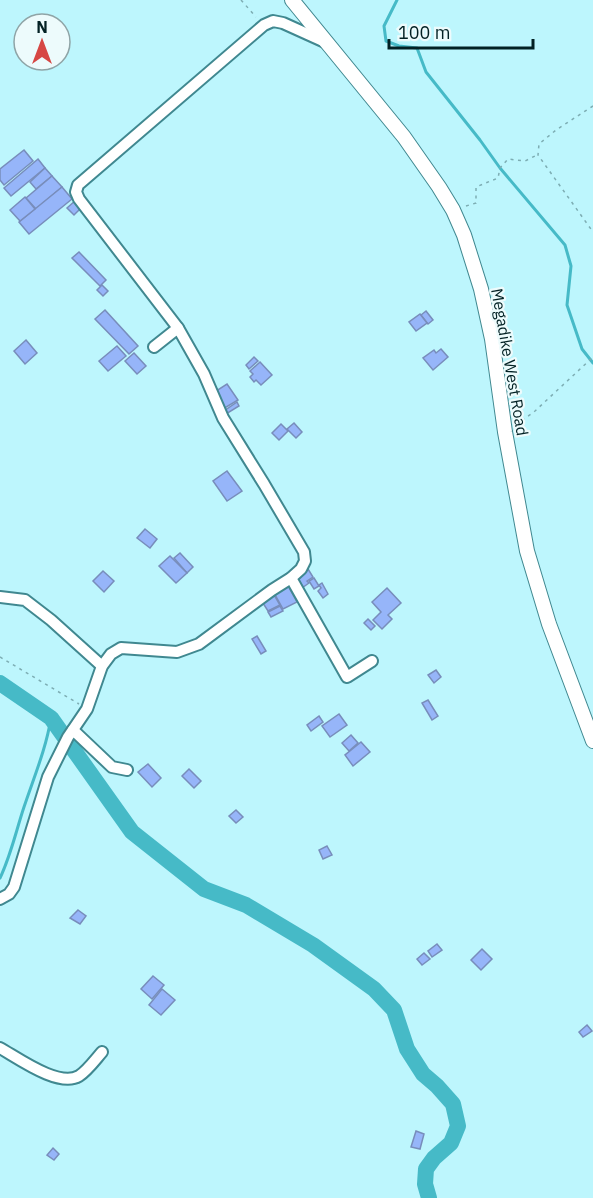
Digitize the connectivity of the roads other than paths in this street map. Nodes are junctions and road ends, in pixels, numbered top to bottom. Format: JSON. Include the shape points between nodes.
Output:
{"nodes":[{"id":1,"x":292,"y":0,"type":"edge"},
{"id":2,"x":328,"y":43,"type":"junction"},
{"id":3,"x":178,"y":328,"type":"junction"},
{"id":4,"x":154,"y":347,"type":"dead end"},
{"id":5,"x":291,"y":578,"type":"junction"},
{"id":6,"x":0,"y":597,"type":"edge"},
{"id":7,"x":372,"y":662,"type":"dead end"},
{"id":8,"x":102,"y":666,"type":"junction"},
{"id":9,"x":70,"y":734,"type":"junction"},
{"id":10,"x":593,"y":741,"type":"edge"},
{"id":11,"x":127,"y":770,"type":"dead end"},
{"id":12,"x":0,"y":900,"type":"edge"},
{"id":13,"x":0,"y":1048,"type":"edge"},
{"id":14,"x":102,"y":1052,"type":"dead end"}],
"edges":[{"from":1,"to":2,"type":"street","name":"Megadike West Road"},
{"from":2,"to":3,"type":"street","via":[[283,23],[273,21],[264,26],[78,185],[79,199]]},
{"from":2,"to":10,"type":"street","name":"Megadike West Road","via":[[404,137],[439,187],[464,235],[492,339],[527,551],[549,624]]},
{"from":3,"to":4,"type":"street"},
{"from":3,"to":5,"type":"street","via":[[223,418],[304,552],[301,569]]},
{"from":5,"to":7,"type":"street","via":[[348,677]]},
{"from":5,"to":8,"type":"street","via":[[199,644],[177,652],[121,648]]},
{"from":6,"to":8,"type":"street","via":[[25,600]]},
{"from":8,"to":9,"type":"street","via":[[87,709]]},
{"from":9,"to":11,"type":"street","via":[[112,767]]},
{"from":9,"to":12,"type":"street","via":[[48,777],[14,887]]},
{"from":13,"to":14,"type":"street","via":[[62,1079],[80,1076]]}]}
